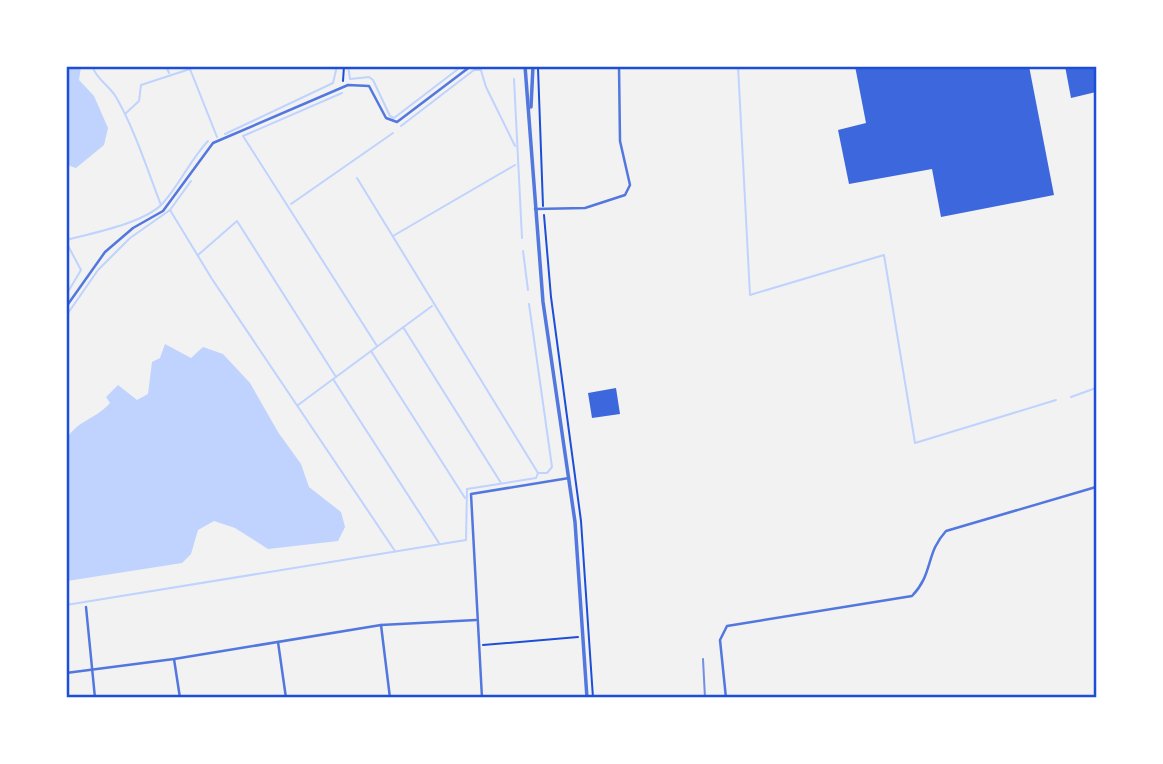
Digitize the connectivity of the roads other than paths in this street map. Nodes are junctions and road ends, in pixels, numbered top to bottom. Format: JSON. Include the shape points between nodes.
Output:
{"nodes":[{"id":1,"x":471,"y":66,"type":"edge"},
{"id":2,"x":526,"y":66,"type":"edge"},
{"id":3,"x":536,"y":66,"type":"edge"},
{"id":4,"x":619,"y":66,"type":"edge"},
{"id":5,"x":530,"y":120,"type":"junction"},
{"id":6,"x":535,"y":209,"type":"junction"},
{"id":7,"x":66,"y":307,"type":"edge"},
{"id":8,"x":569,"y":478,"type":"junction"},
{"id":9,"x":1097,"y":487,"type":"edge"},
{"id":10,"x":86,"y":607,"type":"dead end"},
{"id":11,"x":476,"y":620,"type":"junction"},
{"id":12,"x":381,"y":625,"type":"junction"},
{"id":13,"x":278,"y":642,"type":"junction"},
{"id":14,"x":174,"y":659,"type":"junction"},
{"id":15,"x":92,"y":670,"type":"junction"},
{"id":16,"x":66,"y":673,"type":"edge"},
{"id":17,"x":95,"y":698,"type":"edge"},
{"id":18,"x":180,"y":698,"type":"edge"},
{"id":19,"x":286,"y":698,"type":"edge"},
{"id":20,"x":390,"y":698,"type":"edge"},
{"id":21,"x":482,"y":698,"type":"edge"},
{"id":22,"x":587,"y":698,"type":"edge"},
{"id":23,"x":726,"y":698,"type":"edge"}],
"edges":[{"from":1,"to":7,"type":"street","via":[[397,122],[386,118],[369,86],[343,86],[213,143],[163,211],[105,252]]},
{"from":2,"to":5,"type":"street"},
{"from":3,"to":5,"type":"street"},
{"from":4,"to":6,"type":"street","via":[[621,141],[630,186],[625,195],[585,208]]},
{"from":5,"to":6,"type":"street"},
{"from":6,"to":8,"type":"street","via":[[543,302]]},
{"from":8,"to":11,"type":"street","via":[[471,494]]},
{"from":8,"to":22,"type":"street"},
{"from":9,"to":23,"type":"street","via":[[946,531],[933,545],[926,582],[912,596],[727,626],[720,640]]},
{"from":10,"to":15,"type":"street"},
{"from":11,"to":12,"type":"street"},
{"from":11,"to":21,"type":"street"},
{"from":12,"to":13,"type":"street"},
{"from":12,"to":20,"type":"street"},
{"from":13,"to":14,"type":"street"},
{"from":13,"to":19,"type":"street"},
{"from":14,"to":15,"type":"street"},
{"from":14,"to":18,"type":"street"},
{"from":15,"to":16,"type":"street"},
{"from":15,"to":17,"type":"street"}]}
